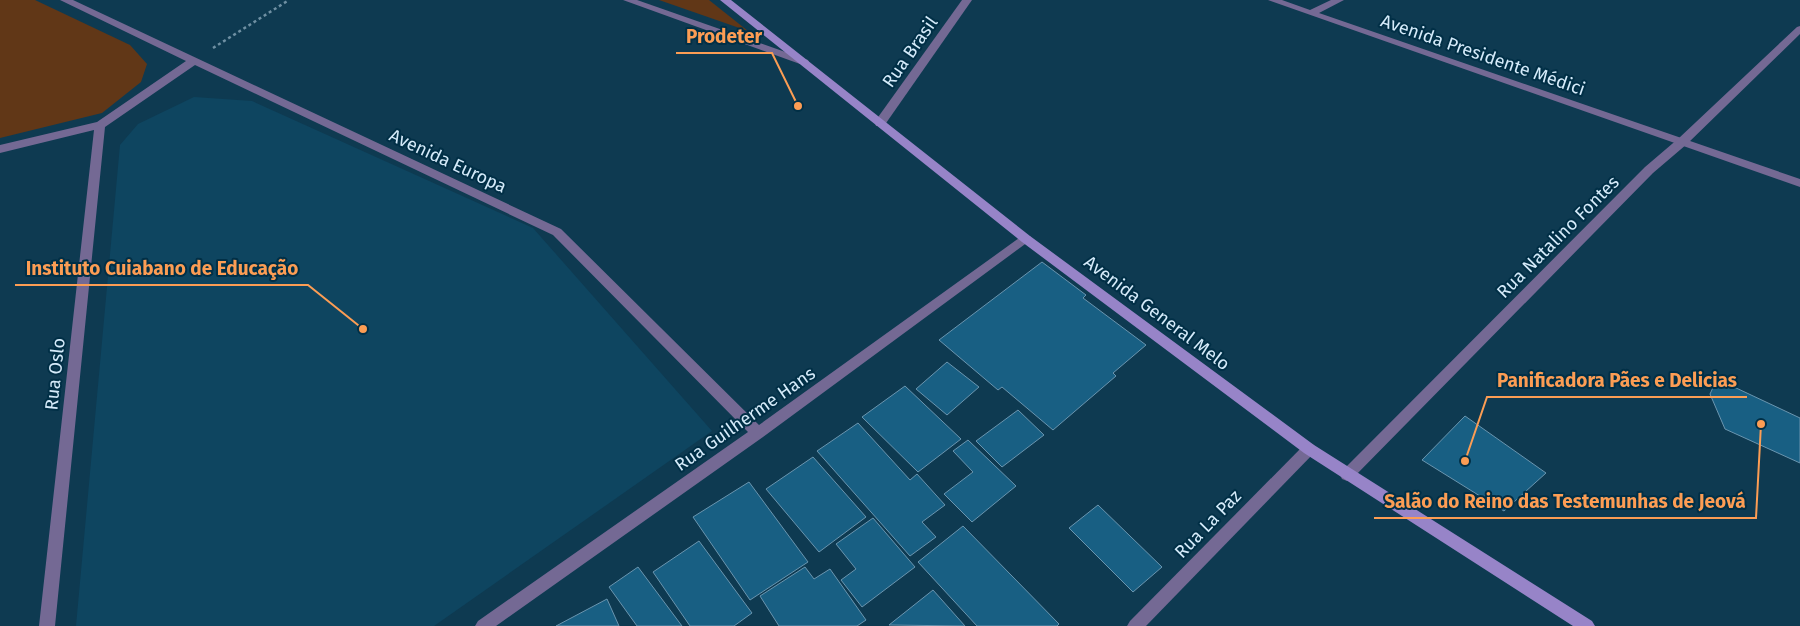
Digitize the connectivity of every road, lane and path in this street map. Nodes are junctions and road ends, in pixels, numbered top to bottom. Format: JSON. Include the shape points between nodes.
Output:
{"nodes":[{"id":1,"x":65,"y":0,"type":"edge"},
{"id":2,"x":288,"y":0,"type":"edge"},
{"id":3,"x":628,"y":0,"type":"edge"},
{"id":4,"x":725,"y":0,"type":"edge"},
{"id":5,"x":967,"y":0,"type":"edge"},
{"id":6,"x":1273,"y":0,"type":"edge"},
{"id":7,"x":1339,"y":0,"type":"edge"},
{"id":8,"x":1291,"y":3,"type":"edge"},
{"id":9,"x":1310,"y":13,"type":"junction"},
{"id":10,"x":1800,"y":29,"type":"edge"},
{"id":11,"x":194,"y":60,"type":"junction"},
{"id":12,"x":804,"y":62,"type":"junction"},
{"id":13,"x":880,"y":124,"type":"junction"},
{"id":14,"x":100,"y":126,"type":"junction"},
{"id":15,"x":1683,"y":141,"type":"junction"},
{"id":16,"x":0,"y":149,"type":"edge"},
{"id":17,"x":1800,"y":183,"type":"edge"},
{"id":18,"x":1026,"y":239,"type":"junction"},
{"id":19,"x":758,"y":433,"type":"junction"},
{"id":20,"x":1309,"y":449,"type":"junction"},
{"id":21,"x":1348,"y":475,"type":"junction"},
{"id":22,"x":47,"y":626,"type":"edge"},
{"id":23,"x":483,"y":626,"type":"edge"},
{"id":24,"x":1135,"y":626,"type":"edge"},
{"id":25,"x":1587,"y":626,"type":"edge"}],
"edges":[{"from":1,"to":11,"type":"street","name":"Avenida Europa"},
{"from":2,"to":11,"type":"path"},
{"from":3,"to":12,"type":"street"},
{"from":4,"to":12,"type":"main road","name":"Avenida General Melo"},
{"from":5,"to":13,"type":"street","name":"Rua Brasil"},
{"from":6,"to":8,"type":"street","name":"Avenida Presidente Médici"},
{"from":7,"to":9,"type":"street"},
{"from":8,"to":9,"type":"street","name":"Avenida Presidente Médici"},
{"from":9,"to":15,"type":"street","name":"Avenida Presidente Médici"},
{"from":10,"to":15,"type":"street","name":"Rua Natalino Fontes"},
{"from":11,"to":14,"type":"street"},
{"from":11,"to":19,"type":"street","name":"Avenida Europa","via":[[557,232]]},
{"from":12,"to":13,"type":"main road","name":"Avenida General Melo"},
{"from":13,"to":18,"type":"main road","name":"Avenida General Melo"},
{"from":14,"to":16,"type":"street"},
{"from":14,"to":22,"type":"street","name":"Rua Oslo"},
{"from":15,"to":17,"type":"street","name":"Avenida Presidente Médici"},
{"from":15,"to":21,"type":"street","name":"Rua Natalino Fontes","via":[[1649,170]]},
{"from":18,"to":19,"type":"street","name":"Rua Guilherme Hans"},
{"from":18,"to":20,"type":"main road","name":"Avenida General Melo"},
{"from":19,"to":23,"type":"street","name":"Rua Guilherme Hans"},
{"from":20,"to":21,"type":"main road","name":"Avenida General Melo"},
{"from":20,"to":24,"type":"street","name":"Rua La Paz"},
{"from":21,"to":25,"type":"main road","name":"Avenida General Melo"}]}
